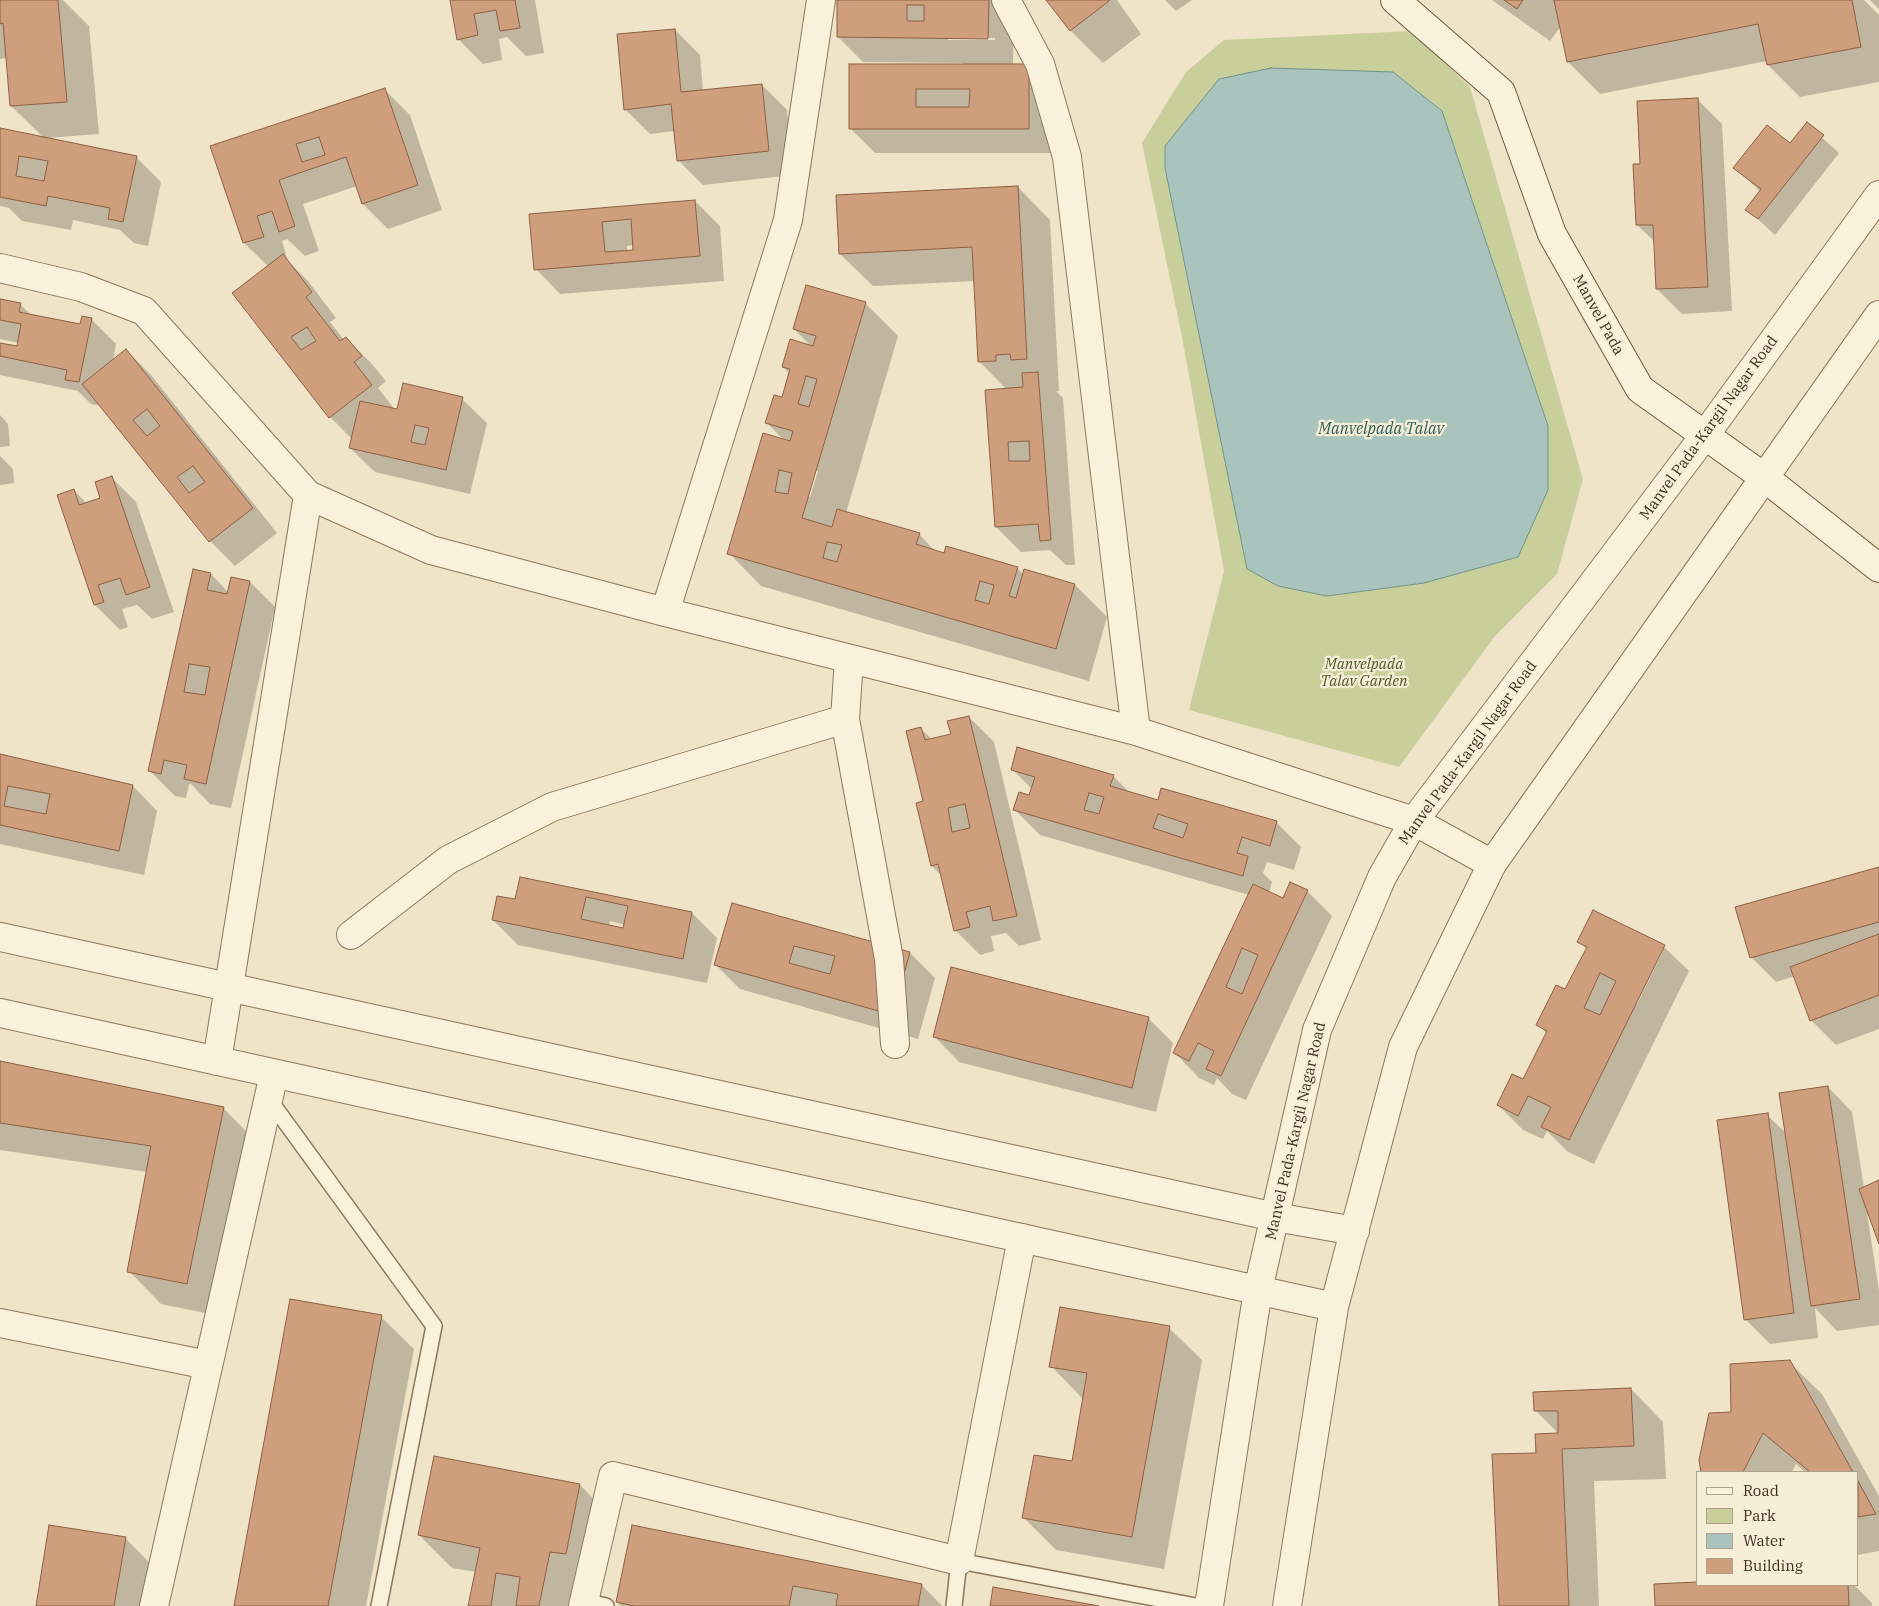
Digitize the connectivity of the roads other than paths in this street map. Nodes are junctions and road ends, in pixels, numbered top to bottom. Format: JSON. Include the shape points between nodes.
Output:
{"nodes":[{"id":1,"x":821,"y":0,"type":"edge"},
{"id":2,"x":1006,"y":0,"type":"edge"},
{"id":3,"x":1395,"y":0,"type":"edge"},
{"id":4,"x":1879,"y":195,"type":"edge"},
{"id":5,"x":0,"y":268,"type":"edge"},
{"id":6,"x":1879,"y":315,"type":"edge"},
{"id":7,"x":1705,"y":435,"type":"junction"},
{"id":8,"x":1765,"y":478,"type":"junction"},
{"id":9,"x":308,"y":495,"type":"junction"},
{"id":10,"x":1879,"y":568,"type":"edge"},
{"id":11,"x":665,"y":612,"type":"junction"},
{"id":12,"x":849,"y":659,"type":"junction"},
{"id":13,"x":845,"y":719,"type":"junction"},
{"id":14,"x":1136,"y":731,"type":"junction"},
{"id":15,"x":1414,"y":821,"type":"junction"},
{"id":16,"x":1492,"y":864,"type":"junction"},
{"id":17,"x":351,"y":935,"type":"dead end"},
{"id":18,"x":0,"y":937,"type":"edge"},
{"id":19,"x":229,"y":987,"type":"junction"},
{"id":20,"x":0,"y":1013,"type":"edge"},
{"id":21,"x":894,"y":1044,"type":"dead end"},
{"id":22,"x":217,"y":1061,"type":"junction"},
{"id":23,"x":271,"y":1086,"type":"junction"},
{"id":24,"x":1275,"y":1217,"type":"junction"},
{"id":25,"x":1354,"y":1231,"type":"junction"},
{"id":26,"x":1022,"y":1238,"type":"junction"},
{"id":27,"x":1258,"y":1290,"type":"junction"},
{"id":28,"x":1334,"y":1307,"type":"junction"},
{"id":29,"x":0,"y":1323,"type":"edge"},
{"id":30,"x":208,"y":1365,"type":"junction"},
{"id":31,"x":959,"y":1561,"type":"junction"},
{"id":32,"x":591,"y":1604,"type":"edge"},
{"id":33,"x":154,"y":1606,"type":"edge"},
{"id":34,"x":379,"y":1606,"type":"edge"},
{"id":35,"x":954,"y":1606,"type":"edge"},
{"id":36,"x":1196,"y":1606,"type":"edge"},
{"id":37,"x":1209,"y":1606,"type":"edge"},
{"id":38,"x":1287,"y":1606,"type":"edge"}],
"edges":[{"from":1,"to":11,"type":"street","via":[[788,220]]},
{"from":2,"to":14,"type":"street","via":[[1040,64],[1067,157]]},
{"from":3,"to":7,"type":"street","name":"Manvel Pada","via":[[1501,92],[1552,234],[1640,389]]},
{"from":4,"to":7,"type":"street","name":"Manvel Pada-Kargil Nagar Road"},
{"from":5,"to":9,"type":"street","via":[[82,286],[144,311]]},
{"from":6,"to":8,"type":"street"},
{"from":7,"to":8,"type":"street","name":"Manvel Pada"},
{"from":7,"to":15,"type":"street","name":"Manvel Pada-Kargil Nagar Road"},
{"from":8,"to":10,"type":"street","name":"Manvel Pada"},
{"from":8,"to":16,"type":"street"},
{"from":9,"to":11,"type":"street","via":[[431,550]]},
{"from":9,"to":19,"type":"street"},
{"from":11,"to":12,"type":"street"},
{"from":12,"to":13,"type":"street"},
{"from":12,"to":14,"type":"street"},
{"from":13,"to":17,"type":"street","via":[[552,807],[448,860]]},
{"from":13,"to":21,"type":"street","via":[[889,959]]},
{"from":14,"to":15,"type":"street"},
{"from":15,"to":16,"type":"street"},
{"from":15,"to":24,"type":"street","name":"Manvel Pada-Kargil Nagar Road","via":[[1382,876],[1317,1030]]},
{"from":16,"to":25,"type":"street","via":[[1403,1047]]},
{"from":18,"to":19,"type":"street"},
{"from":19,"to":22,"type":"street"},
{"from":19,"to":24,"type":"street"},
{"from":20,"to":22,"type":"street"},
{"from":22,"to":23,"type":"street"},
{"from":23,"to":26,"type":"street"},
{"from":23,"to":30,"type":"street"},
{"from":23,"to":34,"type":"lane","via":[[434,1326]]},
{"from":24,"to":25,"type":"street"},
{"from":24,"to":27,"type":"street","name":"Manvel Pada-Kargil Nagar Road"},
{"from":25,"to":28,"type":"street"},
{"from":26,"to":27,"type":"street"},
{"from":26,"to":31,"type":"street"},
{"from":27,"to":28,"type":"street"},
{"from":27,"to":37,"type":"street","name":"Manvel Pada-Kargil Nagar Road"},
{"from":28,"to":38,"type":"street"},
{"from":29,"to":30,"type":"street"},
{"from":30,"to":33,"type":"street"},
{"from":31,"to":32,"type":"street","via":[[613,1476]]},
{"from":31,"to":35,"type":"lane"},
{"from":31,"to":36,"type":"lane"}]}
